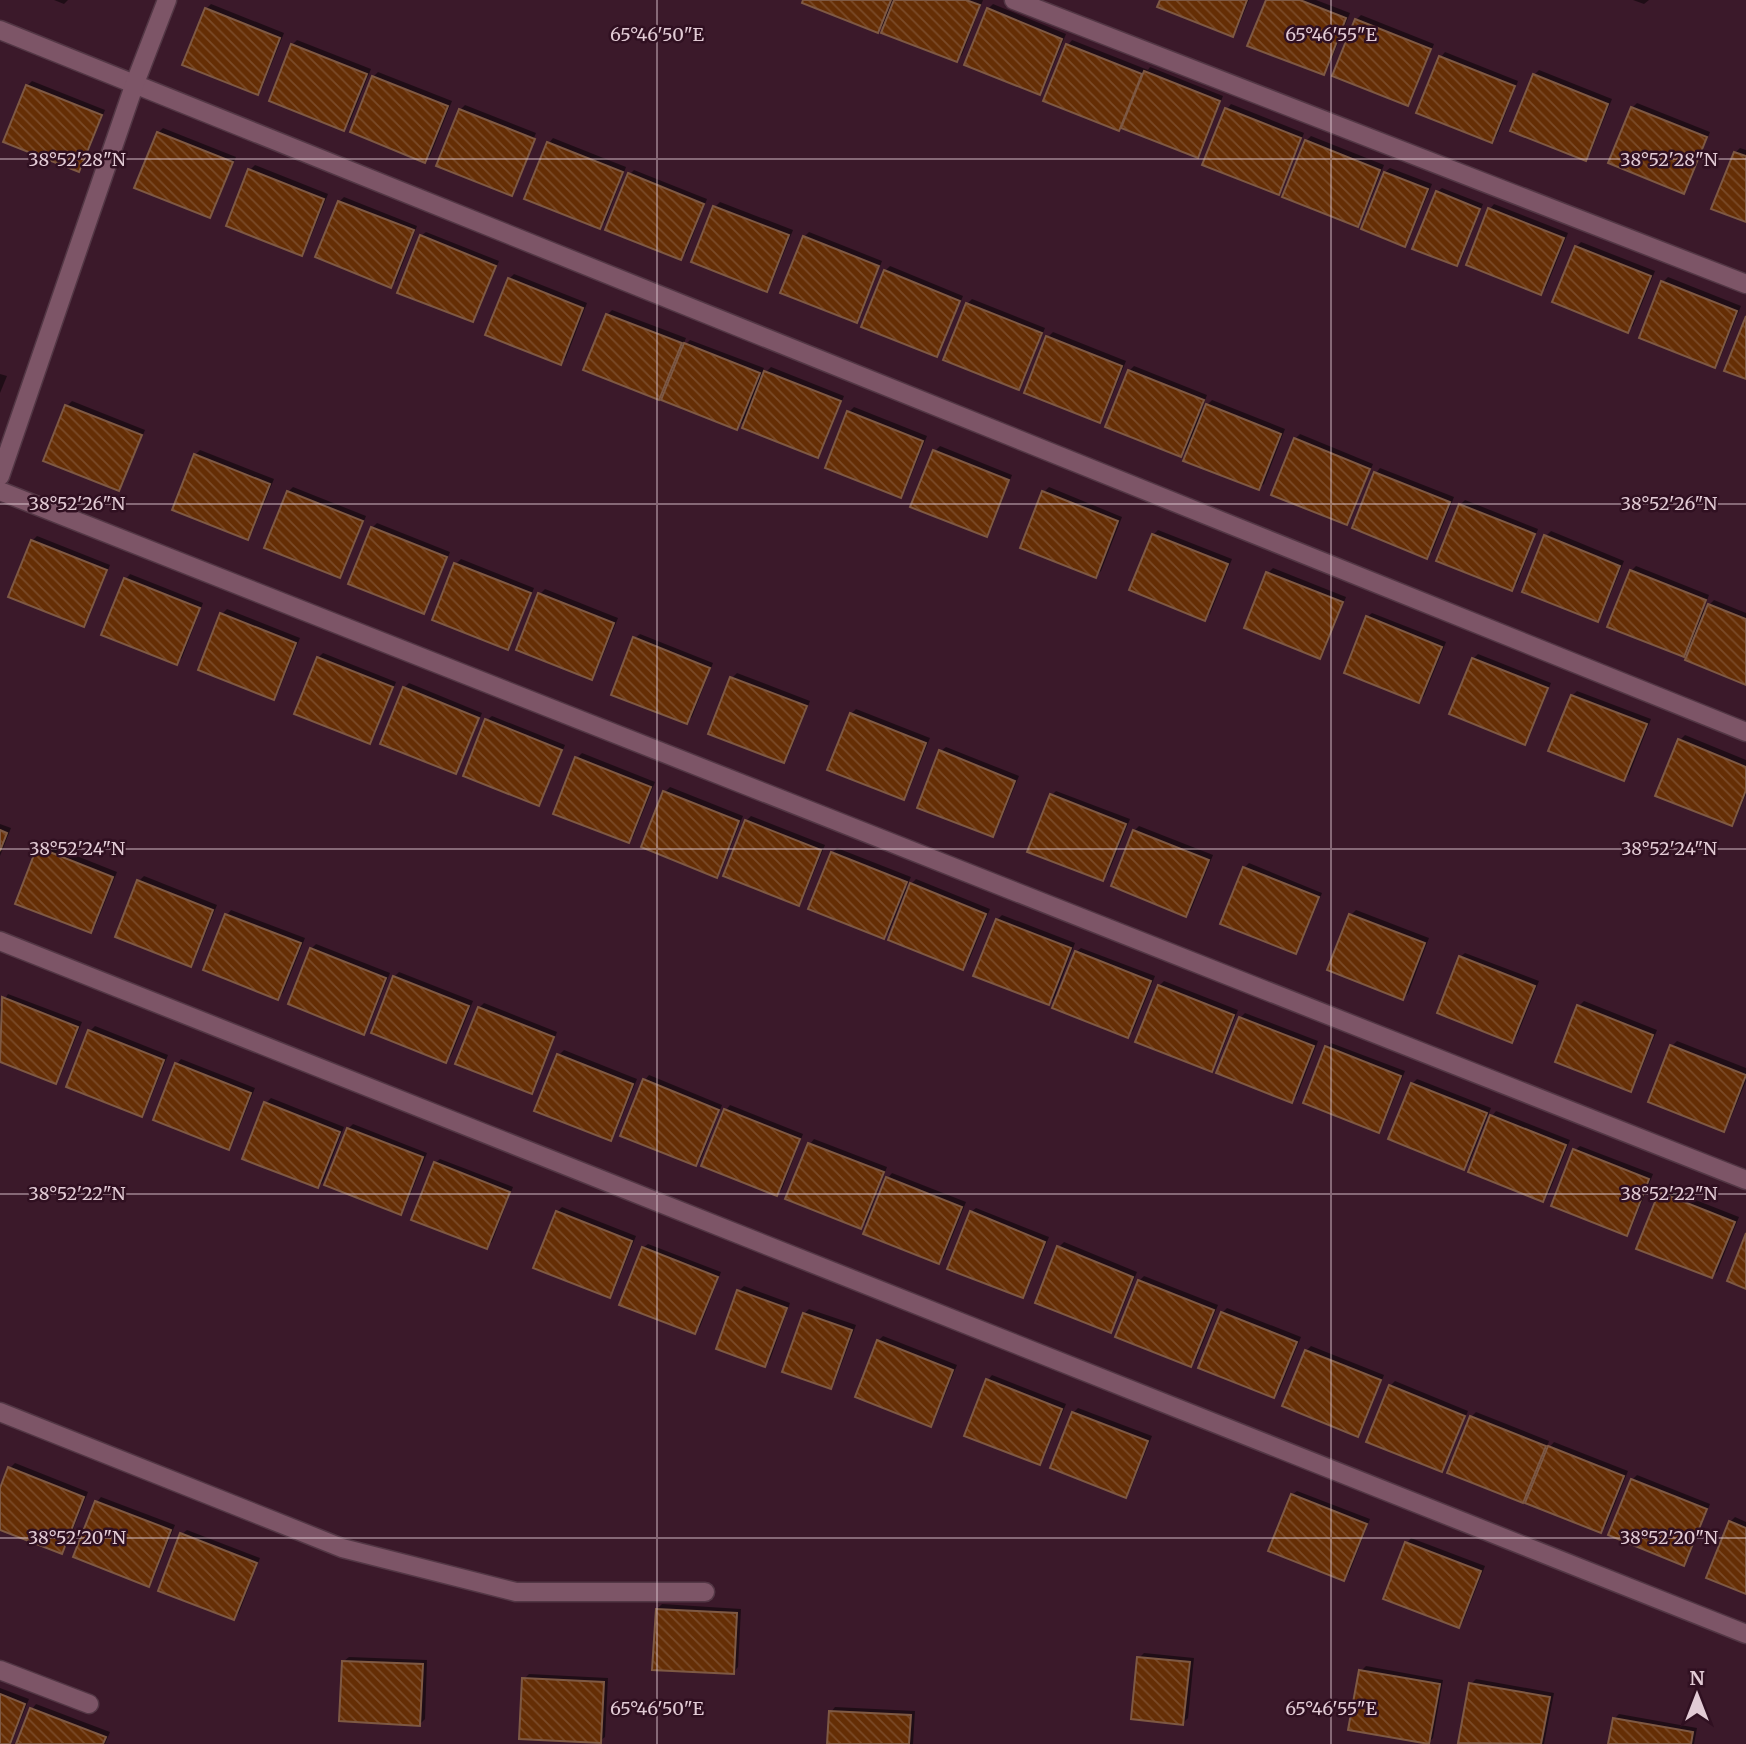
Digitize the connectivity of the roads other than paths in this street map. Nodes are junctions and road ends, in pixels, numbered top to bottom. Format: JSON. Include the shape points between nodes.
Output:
{"nodes":[{"id":1,"x":167,"y":0,"type":"edge"},
{"id":2,"x":1014,"y":0,"type":"edge"},
{"id":3,"x":0,"y":30,"type":"edge"},
{"id":4,"x":135,"y":83,"type":"junction"},
{"id":5,"x":1746,"y":284,"type":"edge"},
{"id":6,"x":0,"y":476,"type":"edge"},
{"id":7,"x":0,"y":491,"type":"edge"},
{"id":8,"x":1746,"y":733,"type":"edge"},
{"id":9,"x":0,"y":941,"type":"edge"},
{"id":10,"x":1746,"y":1180,"type":"edge"},
{"id":11,"x":0,"y":1412,"type":"edge"},
{"id":12,"x":705,"y":1592,"type":"dead end"},
{"id":13,"x":1746,"y":1634,"type":"edge"},
{"id":14,"x":0,"y":1670,"type":"edge"},
{"id":15,"x":89,"y":1704,"type":"dead end"}],
"edges":[{"from":1,"to":4,"type":"street"},
{"from":2,"to":5,"type":"street"},
{"from":3,"to":4,"type":"street"},
{"from":4,"to":6,"type":"street"},
{"from":4,"to":8,"type":"street"},
{"from":7,"to":10,"type":"street"},
{"from":9,"to":13,"type":"street"},
{"from":11,"to":12,"type":"street","via":[[342,1548],[516,1592]]},
{"from":14,"to":15,"type":"street"}]}
